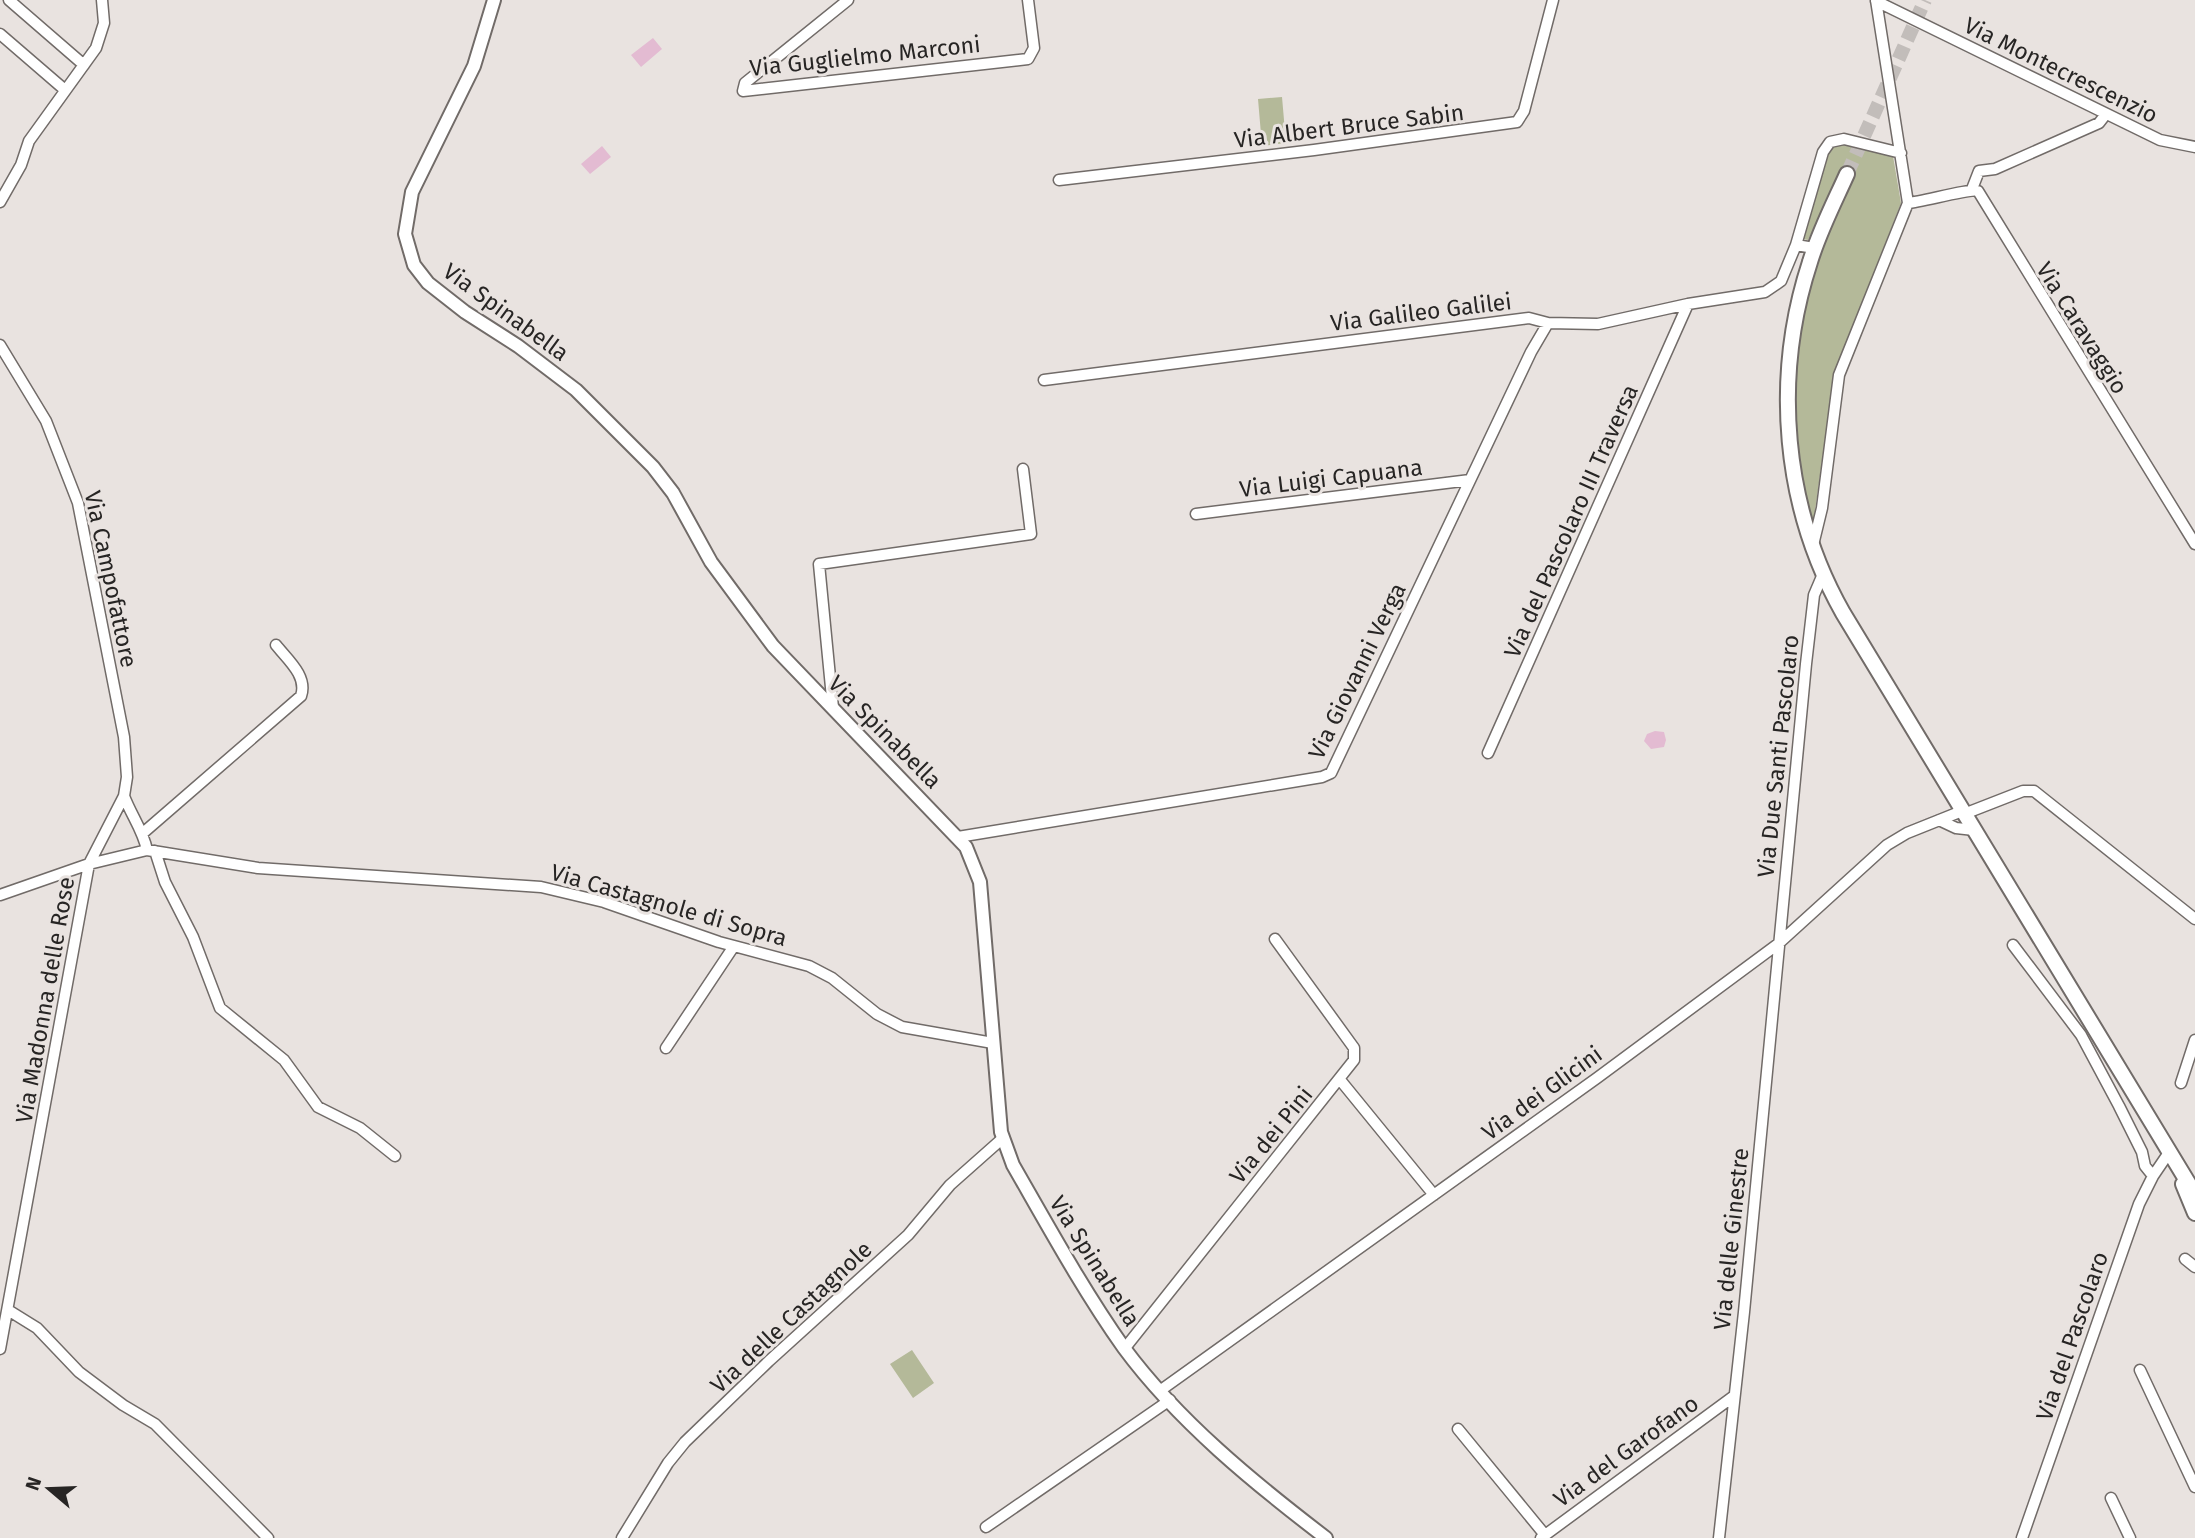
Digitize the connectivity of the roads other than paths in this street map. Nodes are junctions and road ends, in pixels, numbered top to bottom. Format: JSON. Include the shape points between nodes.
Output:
{"nodes":[{"id":1,"x":9,"y":0,"type":"edge"},
{"id":2,"x":102,"y":0,"type":"edge"},
{"id":3,"x":494,"y":0,"type":"edge"},
{"id":4,"x":848,"y":0,"type":"edge"},
{"id":5,"x":1028,"y":0,"type":"edge"},
{"id":6,"x":1553,"y":0,"type":"edge"},
{"id":7,"x":1876,"y":1,"type":"edge"},
{"id":8,"x":0,"y":34,"type":"edge"},
{"id":9,"x":84,"y":65,"type":"junction"},
{"id":10,"x":65,"y":90,"type":"junction"},
{"id":11,"x":2106,"y":114,"type":"junction"},
{"id":12,"x":2195,"y":147,"type":"edge"},
{"id":13,"x":1901,"y":153,"type":"junction"},
{"id":14,"x":1847,"y":174,"type":"tunnel mouth"},
{"id":15,"x":1059,"y":180,"type":"dead end"},
{"id":16,"x":1972,"y":189,"type":"junction"},
{"id":17,"x":0,"y":202,"type":"edge"},
{"id":18,"x":1908,"y":203,"type":"junction"},
{"id":19,"x":1796,"y":245,"type":"junction"},
{"id":20,"x":1814,"y":248,"type":"junction"},
{"id":21,"x":1688,"y":304,"type":"junction"},
{"id":22,"x":1548,"y":323,"type":"junction"},
{"id":23,"x":0,"y":345,"type":"edge"},
{"id":24,"x":1045,"y":380,"type":"dead end"},
{"id":25,"x":1023,"y":469,"type":"dead end"},
{"id":26,"x":1470,"y":480,"type":"junction"},
{"id":27,"x":1196,"y":514,"type":"dead end"},
{"id":28,"x":2195,"y":544,"type":"edge"},
{"id":29,"x":1812,"y":549,"type":"junction"},
{"id":30,"x":1823,"y":574,"type":"junction"},
{"id":31,"x":276,"y":645,"type":"dead end"},
{"id":32,"x":833,"y":708,"type":"junction"},
{"id":33,"x":1488,"y":753,"type":"dead end"},
{"id":34,"x":124,"y":796,"type":"junction"},
{"id":35,"x":1963,"y":813,"type":"junction"},
{"id":36,"x":1939,"y":820,"type":"junction"},
{"id":37,"x":1974,"y":830,"type":"junction"},
{"id":38,"x":143,"y":833,"type":"junction"},
{"id":39,"x":958,"y":837,"type":"junction"},
{"id":40,"x":151,"y":850,"type":"junction"},
{"id":41,"x":89,"y":864,"type":"junction"},
{"id":42,"x":0,"y":895,"type":"edge"},
{"id":43,"x":2195,"y":919,"type":"edge"},
{"id":44,"x":1275,"y":939,"type":"dead end"},
{"id":45,"x":1778,"y":944,"type":"junction"},
{"id":46,"x":2013,"y":945,"type":"dead end"},
{"id":47,"x":734,"y":946,"type":"junction"},
{"id":48,"x":2092,"y":1024,"type":"junction"},
{"id":49,"x":2077,"y":1030,"type":"junction"},
{"id":50,"x":2195,"y":1040,"type":"edge"},
{"id":51,"x":993,"y":1042,"type":"junction"},
{"id":52,"x":666,"y":1048,"type":"dead end"},
{"id":53,"x":1341,"y":1081,"type":"junction"},
{"id":54,"x":2181,"y":1083,"type":"dead end"},
{"id":55,"x":1003,"y":1138,"type":"junction"},
{"id":56,"x":395,"y":1156,"type":"dead end"},
{"id":57,"x":2172,"y":1156,"type":"junction"},
{"id":58,"x":2152,"y":1175,"type":"junction"},
{"id":59,"x":2195,"y":1194,"type":"edge"},
{"id":60,"x":1434,"y":1195,"type":"junction"},
{"id":61,"x":2195,"y":1213,"type":"edge"},
{"id":62,"x":2185,"y":1259,"type":"dead end"},
{"id":63,"x":2195,"y":1267,"type":"edge"},
{"id":64,"x":8,"y":1310,"type":"junction"},
{"id":65,"x":1125,"y":1348,"type":"junction"},
{"id":66,"x":0,"y":1349,"type":"edge"},
{"id":67,"x":2140,"y":1370,"type":"dead end"},
{"id":68,"x":1161,"y":1390,"type":"junction"},
{"id":69,"x":1734,"y":1396,"type":"junction"},
{"id":70,"x":1170,"y":1401,"type":"junction"},
{"id":71,"x":1458,"y":1429,"type":"dead end"},
{"id":72,"x":2195,"y":1487,"type":"edge"},
{"id":73,"x":2111,"y":1498,"type":"dead end"},
{"id":74,"x":986,"y":1527,"type":"dead end"},
{"id":75,"x":1543,"y":1537,"type":"edge"},
{"id":76,"x":268,"y":1538,"type":"edge"},
{"id":77,"x":622,"y":1538,"type":"edge"},
{"id":78,"x":1326,"y":1538,"type":"edge"},
{"id":79,"x":1719,"y":1538,"type":"edge"},
{"id":80,"x":2022,"y":1538,"type":"edge"},
{"id":81,"x":2130,"y":1538,"type":"edge"}],
"edges":[{"from":1,"to":9,"type":"street"},
{"from":2,"to":9,"type":"street","via":[[103,29]]},
{"from":3,"to":32,"type":"street","name":"Via Spinabella","via":[[474,66],[412,192],[405,225],[411,259],[428,283],[584,397],[653,467],[759,629]]},
{"from":4,"to":5,"type":"street","name":"Via Guglielmo Marconi","via":[[742,89],[1030,58],[1034,48]]},
{"from":6,"to":15,"type":"street","name":"Via Albert Bruce Sabin","via":[[1524,111],[1517,122]]},
{"from":7,"to":11,"type":"street","name":"Via Montecrescenzio"},
{"from":7,"to":13,"type":"street"},
{"from":8,"to":10,"type":"street"},
{"from":9,"to":10,"type":"street"},
{"from":10,"to":17,"type":"street","via":[[29,141]]},
{"from":11,"to":12,"type":"street","name":"Via Montecrescenzio","via":[[2164,142]]},
{"from":11,"to":16,"type":"street","via":[[2099,123],[1995,169],[1979,171]]},
{"from":13,"to":18,"type":"street"},
{"from":13,"to":19,"type":"street","via":[[1850,140],[1830,142],[1823,152]]},
{"from":14,"to":20,"type":"main road"},
{"from":16,"to":18,"type":"street","via":[[1934,201]]},
{"from":16,"to":28,"type":"street","name":"Via Caravaggio","via":[[1978,191]]},
{"from":18,"to":29,"type":"street","via":[[1836,384],[1822,508]]},
{"from":19,"to":20,"type":"street"},
{"from":19,"to":21,"type":"street","name":"Via Galileo Galilei","via":[[1783,277],[1771,290]]},
{"from":20,"to":29,"type":"main road","via":[[1796,317],[1788,403],[1795,487]]},
{"from":21,"to":22,"type":"street","name":"Via Galileo Galilei","via":[[1605,323]]},
{"from":21,"to":33,"type":"street","name":"Via del Pascolaro III Traversa"},
{"from":22,"to":24,"type":"street","name":"Via Galileo Galilei","via":[[1529,318]]},
{"from":22,"to":26,"type":"street","name":"Via Giovanni Verga"},
{"from":23,"to":34,"type":"street","name":"Via Campofattore","via":[[49,429],[81,513],[124,737]]},
{"from":25,"to":32,"type":"street","via":[[1031,534],[819,564]]},
{"from":26,"to":27,"type":"street","name":"Via Luigi Capuana"},
{"from":26,"to":39,"type":"street","name":"Via Giovanni Verga","via":[[1331,773]]},
{"from":29,"to":30,"type":"main road"},
{"from":30,"to":35,"type":"main road"},
{"from":30,"to":45,"type":"street","name":"Via Due Santi Pascolaro","via":[[1814,595]]},
{"from":31,"to":38,"type":"street","via":[[300,675],[301,696]]},
{"from":32,"to":39,"type":"street","name":"Via Spinabella"},
{"from":34,"to":38,"type":"street","name":"Via Campofattore"},
{"from":34,"to":41,"type":"street","name":"Via Campofattore"},
{"from":35,"to":36,"type":"street","name":"Via dei Glicini"},
{"from":35,"to":37,"type":"main road"},
{"from":35,"to":43,"type":"street","name":"Via dei Glicini","via":[[2023,790],[2036,792]]},
{"from":36,"to":37,"type":"street"},
{"from":36,"to":45,"type":"street","name":"Via dei Glicini","via":[[1887,845]]},
{"from":37,"to":48,"type":"main road"},
{"from":38,"to":40,"type":"street","name":"Via Campofattore"},
{"from":39,"to":51,"type":"street","name":"Via Spinabella","via":[[979,875]]},
{"from":40,"to":41,"type":"street"},
{"from":40,"to":47,"type":"street","name":"Via Castagnole di Sopra","via":[[258,868],[541,887],[617,906]]},
{"from":40,"to":56,"type":"street","name":"Via Campofattore","via":[[193,937],[220,1008],[284,1060],[317,1107],[360,1128]]},
{"from":41,"to":42,"type":"street"},
{"from":41,"to":64,"type":"street","name":"Via Madonna delle Rose"},
{"from":44,"to":53,"type":"street","name":"Via dei Pini","via":[[1354,1048],[1354,1060]]},
{"from":45,"to":60,"type":"street","name":"Via dei Glicini"},
{"from":45,"to":69,"type":"street","name":"Via delle Ginestre"},
{"from":46,"to":49,"type":"street"},
{"from":47,"to":51,"type":"street","name":"Via Castagnole di Sopra","via":[[820,971],[872,1011],[902,1027]]},
{"from":47,"to":52,"type":"street"},
{"from":48,"to":49,"type":"street"},
{"from":48,"to":57,"type":"main road"},
{"from":49,"to":58,"type":"street"},
{"from":50,"to":54,"type":"street"},
{"from":51,"to":55,"type":"street","name":"Via Spinabella"},
{"from":53,"to":60,"type":"street"},
{"from":53,"to":65,"type":"street","name":"Via dei Pini"},
{"from":55,"to":65,"type":"street","name":"Via Spinabella","via":[[1013,1165]]},
{"from":55,"to":77,"type":"street","name":"Via delle Castagnole","via":[[950,1185],[908,1235],[685,1442]]},
{"from":57,"to":58,"type":"street","name":"Via del Pascolaro"},
{"from":57,"to":59,"type":"main road"},
{"from":57,"to":61,"type":"main road"},
{"from":58,"to":80,"type":"street","name":"Via del Pascolaro","via":[[2095,1323]]},
{"from":60,"to":68,"type":"street","name":"Via dei Glicini"},
{"from":62,"to":63,"type":"street"},
{"from":64,"to":66,"type":"street","name":"Via Madonna delle Rose"},
{"from":64,"to":76,"type":"street","via":[[37,1328],[79,1372],[155,1424]]},
{"from":65,"to":68,"type":"street","name":"Via Spinabella"},
{"from":67,"to":72,"type":"street"},
{"from":68,"to":70,"type":"street","name":"Via Spinabella"},
{"from":69,"to":75,"type":"street","name":"Via del Garofano"},
{"from":69,"to":79,"type":"street","name":"Via delle Ginestre"},
{"from":70,"to":74,"type":"street"},
{"from":70,"to":78,"type":"street","name":"Via Spinabella","via":[[1256,1482]]},
{"from":71,"to":75,"type":"street"},
{"from":73,"to":81,"type":"street"}]}
